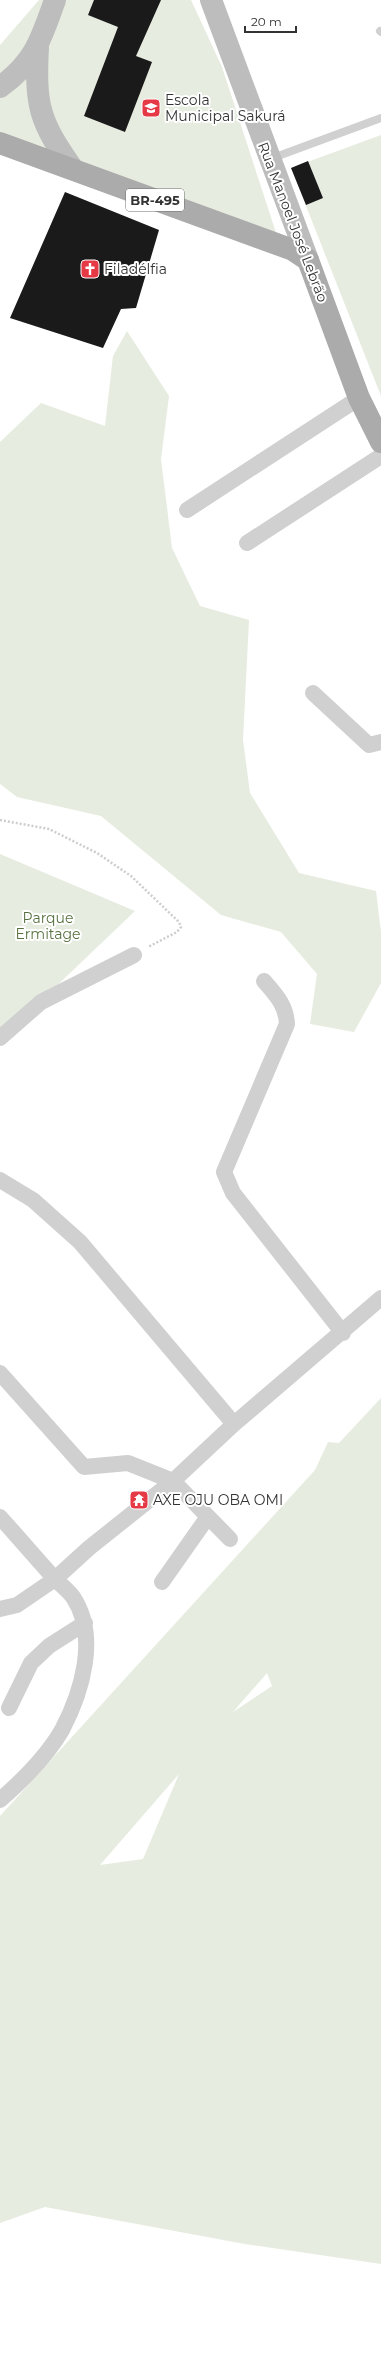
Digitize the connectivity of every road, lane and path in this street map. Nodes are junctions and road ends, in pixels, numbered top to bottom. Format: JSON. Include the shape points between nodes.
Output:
{"nodes":[{"id":1,"x":55,"y":0,"type":"edge"},
{"id":2,"x":211,"y":0,"type":"edge"},
{"id":3,"x":38,"y":47,"type":"junction"},
{"id":4,"x":0,"y":87,"type":"edge"},
{"id":5,"x":381,"y":118,"type":"edge"},
{"id":6,"x":0,"y":143,"type":"edge"},
{"id":7,"x":269,"y":159,"type":"junction"},
{"id":8,"x":73,"y":169,"type":"junction"},
{"id":9,"x":308,"y":260,"type":"junction"},
{"id":10,"x":359,"y":398,"type":"junction"},
{"id":11,"x":381,"y":442,"type":"edge"},
{"id":12,"x":381,"y":456,"type":"edge"},
{"id":13,"x":187,"y":510,"type":"dead end"},
{"id":14,"x":247,"y":543,"type":"dead end"},
{"id":15,"x":313,"y":693,"type":"dead end"},
{"id":16,"x":381,"y":742,"type":"edge"},
{"id":17,"x":0,"y":820,"type":"edge"},
{"id":18,"x":134,"y":955,"type":"joint"},
{"id":19,"x":264,"y":981,"type":"dead end"},
{"id":20,"x":0,"y":1038,"type":"edge"},
{"id":21,"x":0,"y":1180,"type":"edge"},
{"id":22,"x":381,"y":1298,"type":"edge"},
{"id":23,"x":343,"y":1333,"type":"junction"},
{"id":24,"x":0,"y":1373,"type":"edge"},
{"id":25,"x":234,"y":1424,"type":"junction"},
{"id":26,"x":173,"y":1481,"type":"junction"},
{"id":27,"x":0,"y":1517,"type":"edge"},
{"id":28,"x":207,"y":1518,"type":"junction"},
{"id":29,"x":230,"y":1539,"type":"dead end"},
{"id":30,"x":55,"y":1579,"type":"junction"},
{"id":31,"x":162,"y":1582,"type":"dead end"},
{"id":32,"x":0,"y":1609,"type":"edge"},
{"id":33,"x":85,"y":1623,"type":"junction"},
{"id":34,"x":8,"y":1708,"type":"dead end"},
{"id":35,"x":0,"y":1800,"type":"edge"}],
"edges":[{"from":1,"to":3,"type":"street"},
{"from":2,"to":7,"type":"street","name":"Rua Manoel José Lebrão"},
{"from":3,"to":4,"type":"street","via":[[16,76]]},
{"from":3,"to":8,"type":"street","via":[[37,98],[51,137]]},
{"from":5,"to":7,"type":"lane"},
{"from":6,"to":8,"type":"main road","number":"BR-495"},
{"from":7,"to":9,"type":"street","name":"Rua Manoel José Lebrão"},
{"from":8,"to":9,"type":"main road","number":"BR-495","via":[[293,250]]},
{"from":9,"to":10,"type":"main road","name":"Rua Manoel José Lebrão"},
{"from":10,"to":11,"type":"main road","name":"Rua Manoel José Lebrão"},
{"from":10,"to":13,"type":"street"},
{"from":12,"to":14,"type":"street"},
{"from":15,"to":16,"type":"street","via":[[369,745]]},
{"from":17,"to":18,"type":"path","via":[[49,829],[97,853],[131,876],[179,922],[181,927],[177,932]]},
{"from":18,"to":20,"type":"street","via":[[41,1002]]},
{"from":19,"to":23,"type":"street","via":[[281,1000],[287,1012],[287,1024],[224,1172],[233,1193]]},
{"from":21,"to":25,"type":"street","via":[[33,1200],[80,1242]]},
{"from":22,"to":23,"type":"street"},
{"from":23,"to":25,"type":"street"},
{"from":24,"to":26,"type":"street","via":[[84,1467],[128,1464]]},
{"from":25,"to":26,"type":"street"},
{"from":26,"to":28,"type":"street"},
{"from":26,"to":30,"type":"street","via":[[89,1548]]},
{"from":27,"to":30,"type":"street"},
{"from":28,"to":29,"type":"street"},
{"from":28,"to":31,"type":"street"},
{"from":30,"to":32,"type":"street","via":[[17,1605]]},
{"from":30,"to":33,"type":"street","via":[[74,1598]]},
{"from":33,"to":34,"type":"street","via":[[49,1646],[31,1662]]},
{"from":33,"to":35,"type":"street","via":[[87,1638],[82,1676],[74,1703],[61,1730],[37,1764]]}]}
